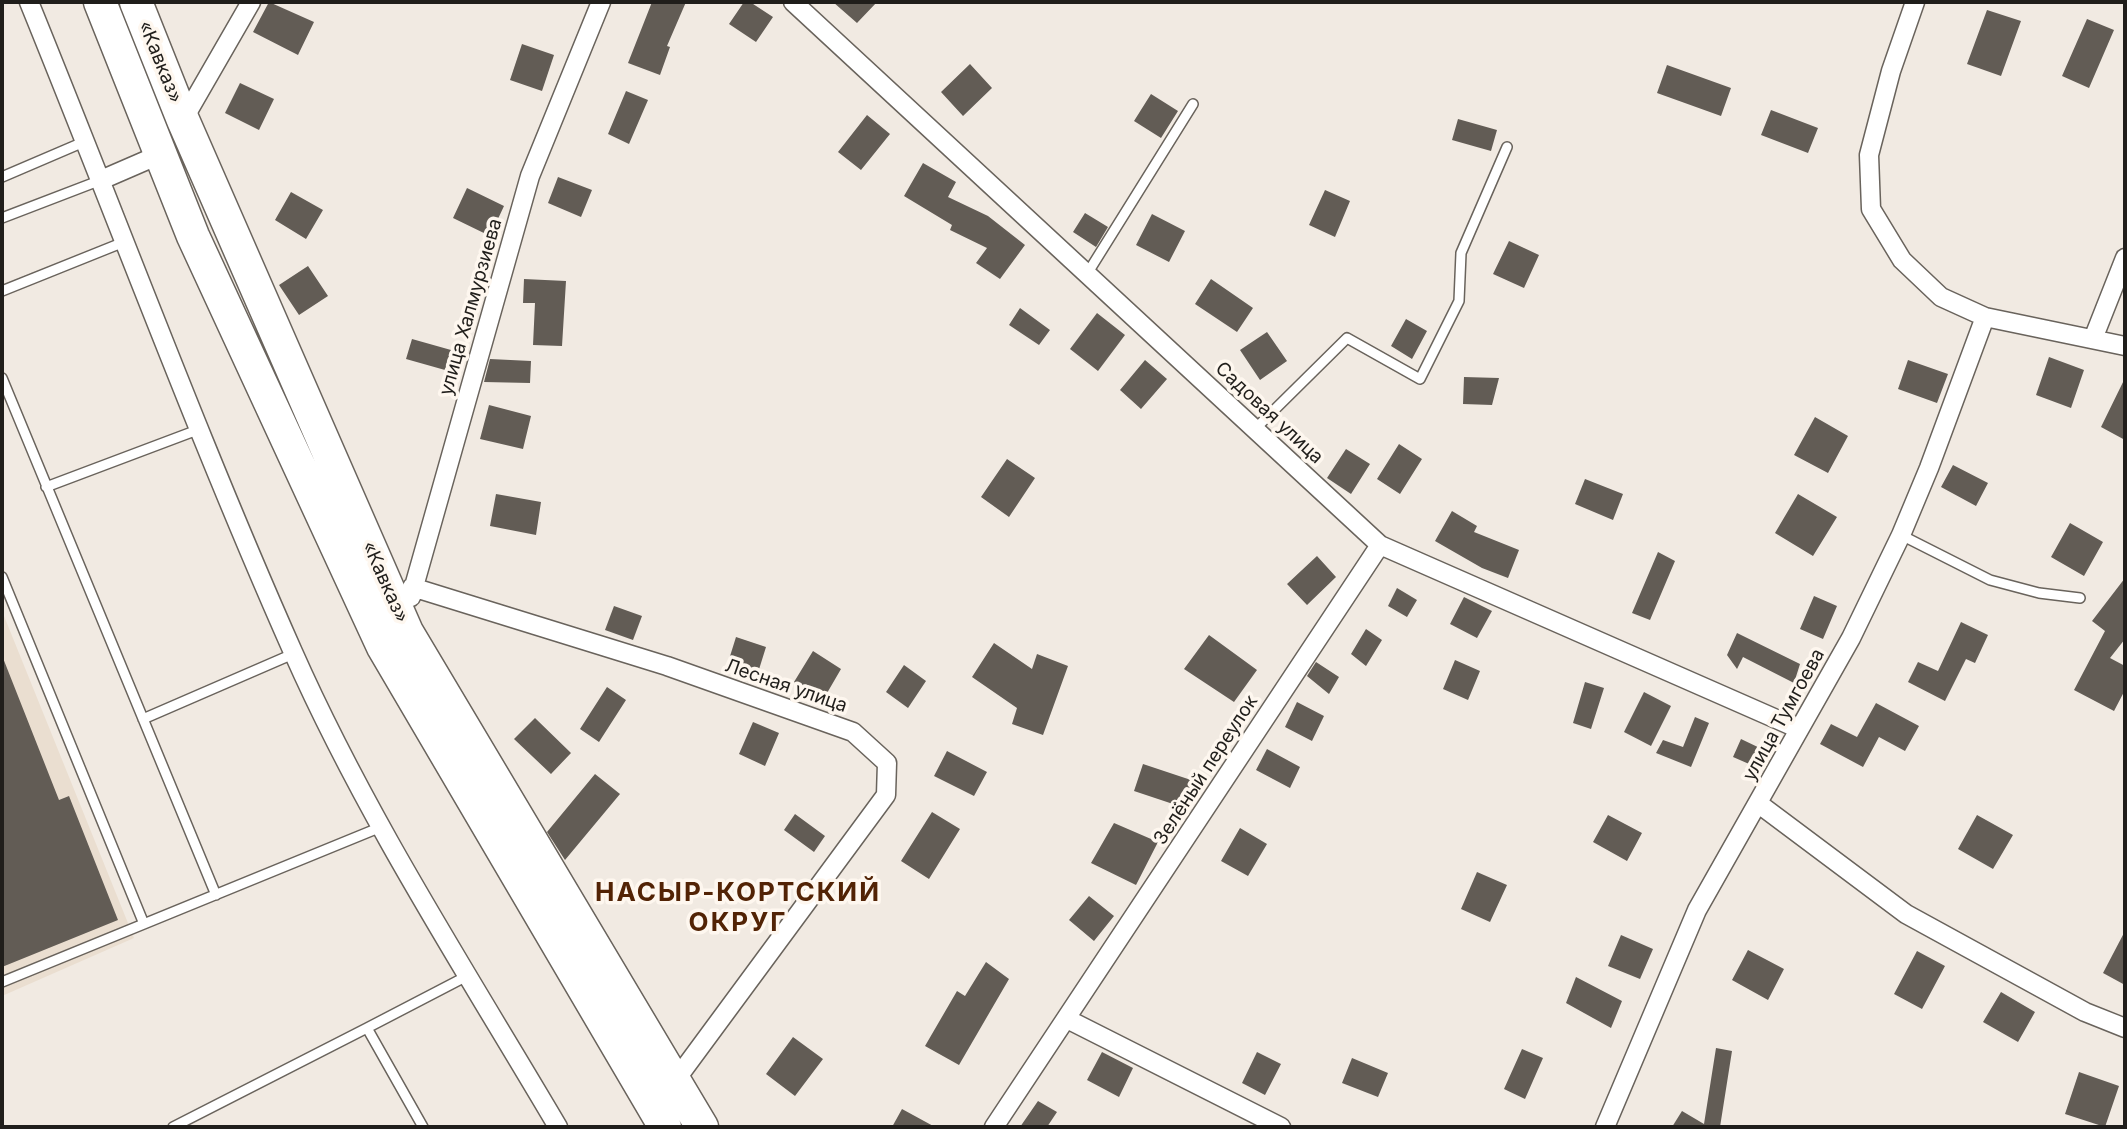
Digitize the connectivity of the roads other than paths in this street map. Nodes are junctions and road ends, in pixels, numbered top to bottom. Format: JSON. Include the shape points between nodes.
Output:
{"nodes":[{"id":1,"x":29,"y":2,"type":"edge"},
{"id":2,"x":100,"y":2,"type":"edge"},
{"id":3,"x":136,"y":2,"type":"edge"},
{"id":4,"x":251,"y":2,"type":"edge"},
{"id":5,"x":601,"y":2,"type":"edge"},
{"id":6,"x":793,"y":2,"type":"edge"},
{"id":7,"x":1915,"y":2,"type":"edge"},
{"id":8,"x":1193,"y":104,"type":"dead end"},
{"id":9,"x":183,"y":120,"type":"junction"},
{"id":10,"x":86,"y":141,"type":"junction"},
{"id":11,"x":1507,"y":147,"type":"dead end"},
{"id":12,"x":161,"y":154,"type":"junction"},
{"id":13,"x":2,"y":177,"type":"edge"},
{"id":14,"x":101,"y":180,"type":"junction"},
{"id":15,"x":2,"y":218,"type":"edge"},
{"id":16,"x":124,"y":242,"type":"junction"},
{"id":17,"x":2125,"y":258,"type":"edge"},
{"id":18,"x":1087,"y":274,"type":"junction"},
{"id":19,"x":2,"y":291,"type":"edge"},
{"id":20,"x":1985,"y":317,"type":"junction"},
{"id":21,"x":2093,"y":339,"type":"junction"},
{"id":22,"x":2125,"y":346,"type":"edge"},
{"id":23,"x":2,"y":378,"type":"edge"},
{"id":24,"x":201,"y":429,"type":"junction"},
{"id":25,"x":1255,"y":429,"type":"junction"},
{"id":26,"x":46,"y":487,"type":"junction"},
{"id":27,"x":1900,"y":535,"type":"junction"},
{"id":28,"x":1380,"y":545,"type":"junction"},
{"id":29,"x":2,"y":577,"type":"edge"},
{"id":30,"x":412,"y":587,"type":"junction"},
{"id":31,"x":2080,"y":598,"type":"dead end"},
{"id":32,"x":407,"y":632,"type":"junction"},
{"id":33,"x":293,"y":654,"type":"junction"},
{"id":34,"x":143,"y":719,"type":"junction"},
{"id":35,"x":1799,"y":729,"type":"junction"},
{"id":36,"x":1759,"y":804,"type":"junction"},
{"id":37,"x":381,"y":827,"type":"junction"},
{"id":38,"x":216,"y":895,"type":"junction"},
{"id":39,"x":144,"y":924,"type":"junction"},
{"id":40,"x":469,"y":975,"type":"junction"},
{"id":41,"x":2,"y":982,"type":"edge"},
{"id":42,"x":1067,"y":1019,"type":"junction"},
{"id":43,"x":367,"y":1028,"type":"junction"},
{"id":44,"x":2125,"y":1028,"type":"edge"},
{"id":45,"x":675,"y":1081,"type":"junction"},
{"id":46,"x":173,"y":1127,"type":"edge"},
{"id":47,"x":423,"y":1127,"type":"edge"},
{"id":48,"x":558,"y":1127,"type":"edge"},
{"id":49,"x":665,"y":1127,"type":"edge"},
{"id":50,"x":702,"y":1127,"type":"edge"},
{"id":51,"x":994,"y":1127,"type":"edge"},
{"id":52,"x":1281,"y":1127,"type":"edge"},
{"id":53,"x":1605,"y":1127,"type":"edge"}],
"edges":[{"from":1,"to":10,"type":"street"},
{"from":2,"to":12,"type":"highway","name":"«Кавказ»"},
{"from":3,"to":9,"type":"highway","name":"«Кавказ»"},
{"from":4,"to":9,"type":"street"},
{"from":5,"to":30,"type":"street","name":"улица Халмурзиева","via":[[530,176]]},
{"from":6,"to":18,"type":"street","name":"Садовая улица"},
{"from":7,"to":20,"type":"street","via":[[1869,155],[1871,209],[1902,260],[1941,297]]},
{"from":8,"to":18,"type":"lane"},
{"from":9,"to":32,"type":"highway","name":"«Кавказ»"},
{"from":10,"to":13,"type":"lane"},
{"from":10,"to":14,"type":"street"},
{"from":11,"to":25,"type":"lane","via":[[1461,253],[1459,301],[1420,379],[1347,338]]},
{"from":12,"to":14,"type":"street"},
{"from":12,"to":49,"type":"highway","name":"«Кавказ»","via":[[193,236],[383,647]]},
{"from":14,"to":15,"type":"lane"},
{"from":14,"to":16,"type":"street"},
{"from":16,"to":19,"type":"lane"},
{"from":16,"to":24,"type":"street"},
{"from":17,"to":21,"type":"street"},
{"from":18,"to":25,"type":"street","name":"Садовая улица"},
{"from":20,"to":21,"type":"street"},
{"from":20,"to":27,"type":"street","name":"улица Тумгоева"},
{"from":21,"to":22,"type":"street"},
{"from":23,"to":26,"type":"lane"},
{"from":24,"to":26,"type":"lane"},
{"from":24,"to":33,"type":"street"},
{"from":25,"to":28,"type":"street","name":"Садовая улица"},
{"from":26,"to":34,"type":"lane"},
{"from":27,"to":31,"type":"lane","via":[[1990,580]]},
{"from":27,"to":35,"type":"street","name":"улица Тумгоева","via":[[1851,638]]},
{"from":28,"to":35,"type":"street","name":"Садовая улица"},
{"from":28,"to":42,"type":"street","name":"Зелёный переулок"},
{"from":29,"to":39,"type":"lane"},
{"from":30,"to":32,"type":"street","name":"улица Халмурзиева"},
{"from":30,"to":45,"type":"street","name":"Лесная улица","via":[[667,666],[853,732],[887,763],[886,795]]},
{"from":32,"to":45,"type":"highway","name":"«Кавказ»"},
{"from":33,"to":34,"type":"lane"},
{"from":33,"to":37,"type":"street"},
{"from":34,"to":38,"type":"lane"},
{"from":35,"to":36,"type":"street","name":"улица Тумгоева"},
{"from":36,"to":44,"type":"street","via":[[1906,914],[2085,1012]]},
{"from":36,"to":53,"type":"street","name":"улица Тумгоева","via":[[1697,909]]},
{"from":37,"to":38,"type":"lane"},
{"from":37,"to":40,"type":"street"},
{"from":38,"to":39,"type":"lane"},
{"from":39,"to":41,"type":"lane"},
{"from":40,"to":43,"type":"lane"},
{"from":40,"to":48,"type":"street"},
{"from":42,"to":51,"type":"street","name":"Зелёный переулок"},
{"from":42,"to":52,"type":"street"},
{"from":43,"to":46,"type":"lane"},
{"from":43,"to":47,"type":"lane"},
{"from":45,"to":50,"type":"highway","name":"«Кавказ»"}]}
